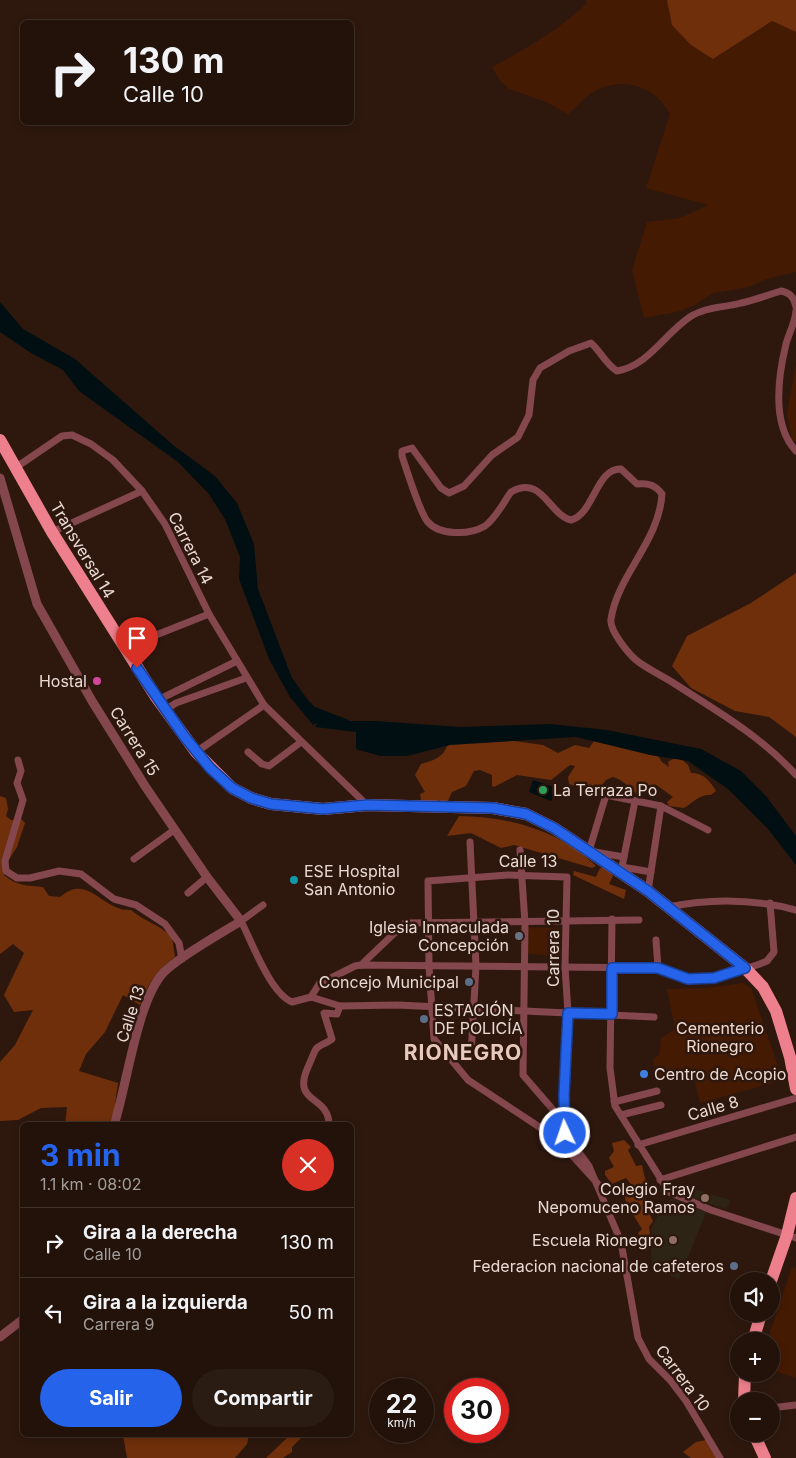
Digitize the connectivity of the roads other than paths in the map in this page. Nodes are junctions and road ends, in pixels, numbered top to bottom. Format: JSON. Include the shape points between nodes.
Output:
{"nodes":[{"id":1,"x":796,"y":309,"type":"edge"},
{"id":2,"x":0,"y":440,"type":"edge"},
{"id":3,"x":796,"y":451,"type":"edge"},
{"id":4,"x":15,"y":468,"type":"junction"},
{"id":5,"x":0,"y":478,"type":"edge"},
{"id":6,"x":142,"y":491,"type":"junction"},
{"id":7,"x":52,"y":532,"type":"junction"},
{"id":8,"x":209,"y":614,"type":"junction"},
{"id":9,"x":128,"y":654,"type":"junction"},
{"id":10,"x":237,"y":661,"type":"junction"},
{"id":11,"x":246,"y":678,"type":"junction"},
{"id":12,"x":161,"y":705,"type":"junction"},
{"id":13,"x":264,"y":705,"type":"junction"},
{"id":14,"x":301,"y":742,"type":"junction"},
{"id":15,"x":196,"y":752,"type":"junction"},
{"id":16,"x":248,"y":752,"type":"dead end"},
{"id":17,"x":18,"y":760,"type":"dead end"},
{"id":18,"x":796,"y":775,"type":"edge"},
{"id":19,"x":635,"y":801,"type":"junction"},
{"id":20,"x":367,"y":805,"type":"junction"},
{"id":21,"x":661,"y":806,"type":"junction"},
{"id":22,"x":174,"y":830,"type":"junction"},
{"id":23,"x":708,"y":830,"type":"dead end"},
{"id":24,"x":470,"y":842,"type":"dead end"},
{"id":25,"x":520,"y":850,"type":"dead end"},
{"id":26,"x":589,"y":851,"type":"junction"},
{"id":27,"x":624,"y":857,"type":"junction"},
{"id":28,"x":134,"y":858,"type":"dead end"},
{"id":29,"x":651,"y":872,"type":"junction"},
{"id":30,"x":521,"y":875,"type":"junction"},
{"id":31,"x":207,"y":877,"type":"junction"},
{"id":32,"x":567,"y":877,"type":"joint"},
{"id":33,"x":472,"y":878,"type":"junction"},
{"id":34,"x":648,"y":891,"type":"junction"},
{"id":35,"x":188,"y":892,"type":"dead end"},
{"id":36,"x":770,"y":903,"type":"junction"},
{"id":37,"x":263,"y":905,"type":"dead end"},
{"id":38,"x":667,"y":907,"type":"junction"},
{"id":39,"x":796,"y":910,"type":"edge"},
{"id":40,"x":612,"y":919,"type":"junction"},
{"id":41,"x":639,"y":920,"type":"dead end"},
{"id":42,"x":241,"y":921,"type":"junction"},
{"id":43,"x":566,"y":921,"type":"junction"},
{"id":44,"x":428,"y":922,"type":"junction"},
{"id":45,"x":525,"y":922,"type":"junction"},
{"id":46,"x":474,"y":924,"type":"junction"},
{"id":47,"x":656,"y":940,"type":"dead end"},
{"id":48,"x":182,"y":959,"type":"junction"},
{"id":49,"x":361,"y":965,"type":"junction"},
{"id":50,"x":429,"y":966,"type":"junction"},
{"id":51,"x":476,"y":966,"type":"junction"},
{"id":52,"x":526,"y":966,"type":"junction"},
{"id":53,"x":565,"y":966,"type":"junction"},
{"id":54,"x":612,"y":968,"type":"junction"},
{"id":55,"x":658,"y":968,"type":"junction"},
{"id":56,"x":745,"y":968,"type":"junction"},
{"id":57,"x":311,"y":997,"type":"junction"},
{"id":58,"x":340,"y":1006,"type":"junction"},
{"id":59,"x":432,"y":1008,"type":"junction"},
{"id":60,"x":474,"y":1008,"type":"junction"},
{"id":61,"x":523,"y":1010,"type":"junction"},
{"id":62,"x":568,"y":1013,"type":"junction"},
{"id":63,"x":612,"y":1014,"type":"junction"},
{"id":64,"x":654,"y":1016,"type":"dead end"},
{"id":65,"x":471,"y":1056,"type":"dead end"},
{"id":66,"x":796,"y":1089,"type":"edge"},
{"id":67,"x":658,"y":1090,"type":"dead end"},
{"id":68,"x":796,"y":1098,"type":"edge"},
{"id":69,"x":614,"y":1102,"type":"junction"},
{"id":70,"x":661,"y":1105,"type":"dead end"},
{"id":71,"x":620,"y":1115,"type":"junction"},
{"id":72,"x":115,"y":1122,"type":"edge"},
{"id":73,"x":328,"y":1122,"type":"edge"},
{"id":74,"x":565,"y":1133,"type":"junction"},
{"id":75,"x":796,"y":1137,"type":"edge"},
{"id":76,"x":638,"y":1145,"type":"junction"},
{"id":77,"x":660,"y":1180,"type":"junction"},
{"id":78,"x":599,"y":1185,"type":"junction"},
{"id":79,"x":796,"y":1198,"type":"edge"},
{"id":80,"x":794,"y":1219,"type":"edge"},
{"id":81,"x":791,"y":1237,"type":"edge"},
{"id":82,"x":775,"y":1272,"type":"edge"},
{"id":83,"x":20,"y":1322,"type":"edge"},
{"id":84,"x":0,"y":1337,"type":"edge"},
{"id":85,"x":796,"y":1405,"type":"edge"},
{"id":86,"x":780,"y":1407,"type":"edge"},
{"id":87,"x":758,"y":1442,"type":"edge"},
{"id":88,"x":720,"y":1458,"type":"edge"},
{"id":89,"x":765,"y":1458,"type":"edge"}],
"edges":[{"from":1,"to":3,"type":"street","via":[[786,344],[779,405],[782,428]]},
{"from":1,"to":18,"type":"street","via":[[794,298],[782,291],[710,307],[684,322],[628,369],[617,371],[591,344],[569,350],[540,368],[533,380],[529,415],[518,437],[492,455],[456,491],[449,493],[441,488],[412,448],[402,452],[427,521],[444,531],[475,530],[486,525],[516,489],[526,488],[546,497],[560,514],[571,520],[582,514],[602,480],[612,471],[621,470],[638,484],[656,486],[662,494],[657,522],[615,599],[610,623],[637,660],[736,723]]},
{"from":2,"to":4,"type":"highway","name":"Transversal 14"},
{"from":4,"to":6,"type":"street","name":"Carrera 14","via":[[62,436],[72,436],[91,444],[113,460]]},
{"from":4,"to":7,"type":"highway","name":"Transversal 14"},
{"from":5,"to":22,"type":"street","name":"Carrera 15","via":[[37,604],[92,701]]},
{"from":6,"to":7,"type":"street"},
{"from":6,"to":8,"type":"street","name":"Carrera 14","via":[[165,524]]},
{"from":7,"to":9,"type":"highway","name":"Transversal 14"},
{"from":8,"to":9,"type":"street","via":[[156,635]]},
{"from":8,"to":10,"type":"street","name":"Carrera 14"},
{"from":9,"to":12,"type":"highway","name":"Transversal 14"},
{"from":10,"to":11,"type":"street","name":"Carrera 14"},
{"from":10,"to":12,"type":"street"},
{"from":11,"to":12,"type":"street","via":[[176,703]]},
{"from":11,"to":13,"type":"street","name":"Carrera 14"},
{"from":12,"to":15,"type":"highway","name":"Transversal 14"},
{"from":13,"to":14,"type":"street","name":"Carrera 14"},
{"from":13,"to":15,"type":"street"},
{"from":14,"to":16,"type":"street","via":[[269,766]]},
{"from":14,"to":20,"type":"street","name":"Carrera 14"},
{"from":15,"to":20,"type":"highway","name":"Transversal 14","via":[[232,788],[258,800],[323,809]]},
{"from":17,"to":48,"type":"street","via":[[21,771],[17,783],[23,800],[5,861],[6,871],[16,878],[59,871],[80,874],[118,902],[136,905],[165,924],[179,943]]},
{"from":19,"to":21,"type":"street"},
{"from":19,"to":26,"type":"street","via":[[606,794]]},
{"from":19,"to":27,"type":"street"},
{"from":20,"to":26,"type":"highway","name":"Transversal 14","via":[[493,808],[526,814]]},
{"from":21,"to":23,"type":"street"},
{"from":21,"to":29,"type":"street"},
{"from":22,"to":28,"type":"street"},
{"from":22,"to":31,"type":"street","name":"Carrera 15"},
{"from":24,"to":33,"type":"street"},
{"from":25,"to":30,"type":"street"},
{"from":26,"to":27,"type":"street"},
{"from":26,"to":34,"type":"highway","name":"Transversal 14"},
{"from":27,"to":29,"type":"street","via":[[622,867]]},
{"from":29,"to":34,"type":"street"},
{"from":30,"to":32,"type":"street","name":"Calle 13"},
{"from":30,"to":33,"type":"street","name":"Calle 13"},
{"from":30,"to":45,"type":"street"},
{"from":31,"to":35,"type":"street"},
{"from":31,"to":42,"type":"street","name":"Carrera 15"},
{"from":32,"to":43,"type":"street","name":"Carrera 10"},
{"from":33,"to":44,"type":"street","name":"Calle 13","via":[[428,881]]},
{"from":33,"to":46,"type":"street"},
{"from":34,"to":38,"type":"highway","name":"Transversal 14"},
{"from":36,"to":38,"type":"street","via":[[727,901]]},
{"from":36,"to":39,"type":"street"},
{"from":36,"to":56,"type":"street","via":[[774,952],[767,961]]},
{"from":37,"to":42,"type":"street","name":"Calle 13"},
{"from":38,"to":56,"type":"highway","name":"Transversal 14"},
{"from":40,"to":41,"type":"street"},
{"from":40,"to":43,"type":"street"},
{"from":40,"to":54,"type":"street"},
{"from":42,"to":48,"type":"street","name":"Calle 13"},
{"from":42,"to":57,"type":"street","via":[[283,999],[292,1002]]},
{"from":43,"to":45,"type":"street"},
{"from":43,"to":53,"type":"street","name":"Carrera 10"},
{"from":44,"to":46,"type":"street"},
{"from":44,"to":49,"type":"street","via":[[405,923]]},
{"from":44,"to":50,"type":"street"},
{"from":45,"to":46,"type":"street"},
{"from":45,"to":52,"type":"street"},
{"from":46,"to":51,"type":"street"},
{"from":47,"to":55,"type":"street"},
{"from":48,"to":72,"type":"street","name":"Calle 13","via":[[165,971],[145,1006]]},
{"from":49,"to":50,"type":"street"},
{"from":49,"to":57,"type":"street","via":[[319,984]]},
{"from":50,"to":51,"type":"street"},
{"from":50,"to":59,"type":"street"},
{"from":51,"to":52,"type":"street"},
{"from":51,"to":60,"type":"street"},
{"from":52,"to":53,"type":"street"},
{"from":52,"to":61,"type":"street"},
{"from":53,"to":54,"type":"street"},
{"from":53,"to":62,"type":"street","name":"Carrera 10"},
{"from":54,"to":55,"type":"street"},
{"from":54,"to":63,"type":"street"},
{"from":55,"to":56,"type":"street","via":[[688,979],[714,978]]},
{"from":56,"to":66,"type":"highway","name":"Transversal 14","via":[[770,998],[776,1011]]},
{"from":57,"to":58,"type":"street"},
{"from":58,"to":59,"type":"street","via":[[368,1004]]},
{"from":58,"to":73,"type":"street","via":[[337,1014],[324,1013],[332,1039],[317,1047],[302,1080],[302,1087],[325,1110]]},
{"from":59,"to":60,"type":"street"},
{"from":59,"to":78,"type":"street","via":[[436,1042],[468,1080],[544,1130]]},
{"from":60,"to":61,"type":"street"},
{"from":60,"to":65,"type":"street"},
{"from":61,"to":62,"type":"street"},
{"from":61,"to":74,"type":"street","via":[[523,1075],[555,1112]]},
{"from":62,"to":63,"type":"street"},
{"from":62,"to":74,"type":"street","name":"Carrera 10"},
{"from":63,"to":64,"type":"street"},
{"from":63,"to":69,"type":"street","via":[[610,1068]]},
{"from":67,"to":69,"type":"street"},
{"from":68,"to":76,"type":"street","name":"Calle 8"},
{"from":69,"to":71,"type":"street"},
{"from":70,"to":71,"type":"street"},
{"from":71,"to":76,"type":"street"},
{"from":74,"to":78,"type":"street","name":"Carrera 10"},
{"from":75,"to":77,"type":"street"},
{"from":76,"to":77,"type":"street"},
{"from":77,"to":81,"type":"street","via":[[669,1192]]},
{"from":78,"to":88,"type":"street","name":"Carrera 10","via":[[621,1242],[638,1338],[649,1359],[686,1401]]},
{"from":79,"to":80,"type":"highway"},
{"from":80,"to":81,"type":"highway"},
{"from":81,"to":82,"type":"highway"},
{"from":83,"to":84,"type":"street"},
{"from":85,"to":86,"type":"street"},
{"from":87,"to":89,"type":"highway"}]}
